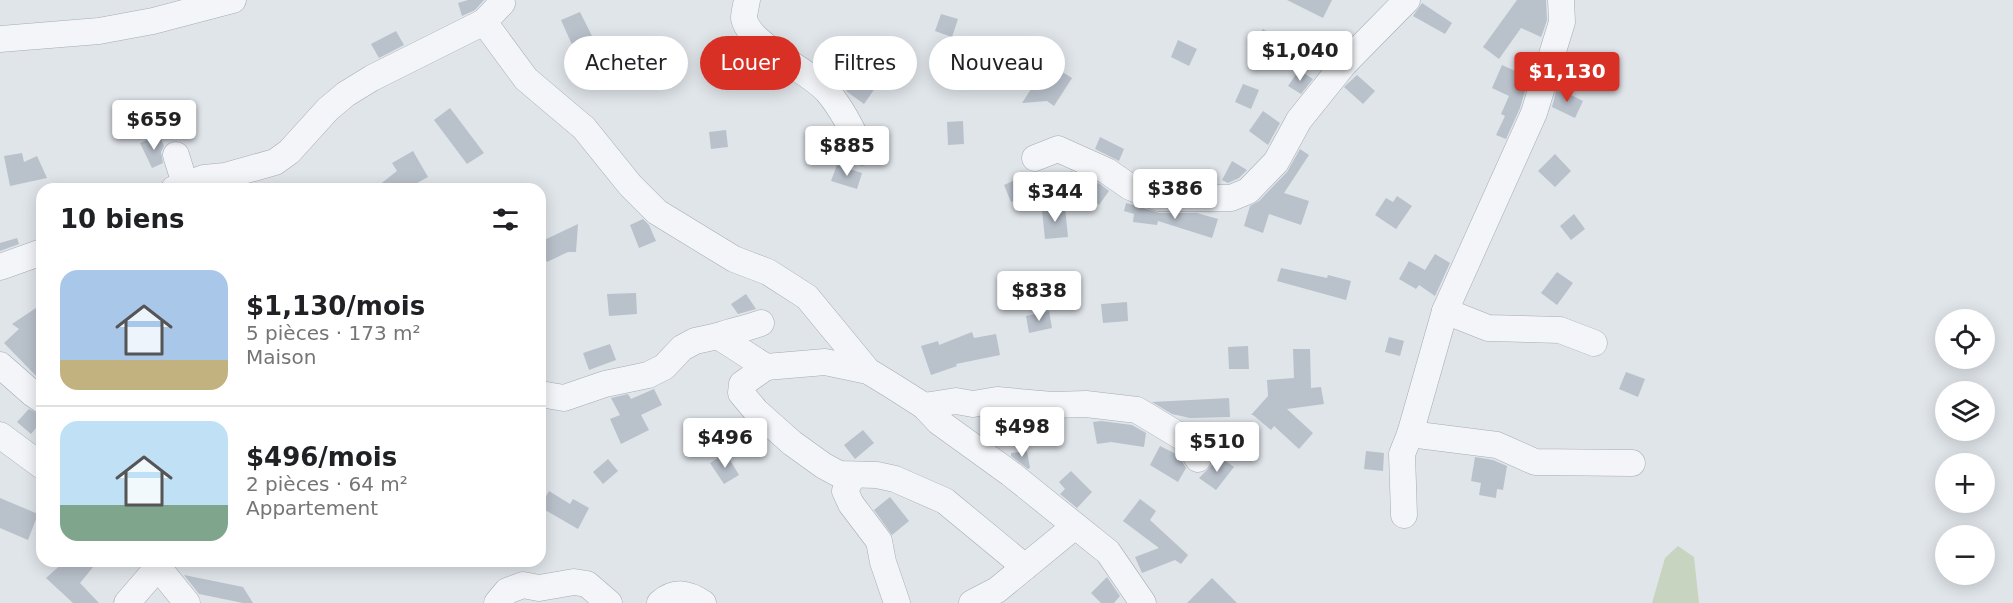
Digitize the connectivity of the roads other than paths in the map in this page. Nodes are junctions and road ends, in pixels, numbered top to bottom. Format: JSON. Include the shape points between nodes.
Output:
{"nodes":[{"id":1,"x":233,"y":0,"type":"edge"},
{"id":2,"x":501,"y":0,"type":"edge"},
{"id":3,"x":747,"y":0,"type":"edge"},
{"id":4,"x":1407,"y":0,"type":"edge"},
{"id":5,"x":1561,"y":0,"type":"edge"},
{"id":6,"x":484,"y":22,"type":"junction"},
{"id":7,"x":0,"y":39,"type":"edge"},
{"id":8,"x":862,"y":152,"type":"dead end"},
{"id":9,"x":176,"y":155,"type":"dead end"},
{"id":10,"x":1035,"y":158,"type":"dead end"},
{"id":11,"x":179,"y":183,"type":"edge"},
{"id":12,"x":188,"y":183,"type":"edge"},
{"id":13,"x":36,"y":254,"type":"edge"},
{"id":14,"x":0,"y":267,"type":"edge"},
{"id":15,"x":1444,"y":311,"type":"junction"},
{"id":16,"x":761,"y":322,"type":"dead end"},
{"id":17,"x":718,"y":336,"type":"junction"},
{"id":18,"x":1594,"y":343,"type":"dead end"},
{"id":19,"x":0,"y":365,"type":"edge"},
{"id":20,"x":766,"y":367,"type":"junction"},
{"id":21,"x":868,"y":371,"type":"junction"},
{"id":22,"x":546,"y":395,"type":"edge"},
{"id":23,"x":36,"y":396,"type":"edge"},
{"id":24,"x":924,"y":406,"type":"junction"},
{"id":25,"x":1410,"y":434,"type":"junction"},
{"id":26,"x":0,"y":435,"type":"edge"},
{"id":27,"x":1198,"y":459,"type":"dead end"},
{"id":28,"x":36,"y":462,"type":"edge"},
{"id":29,"x":1632,"y":464,"type":"dead end"},
{"id":30,"x":853,"y":475,"type":"junction"},
{"id":31,"x":1404,"y":515,"type":"dead end"},
{"id":32,"x":1075,"y":526,"type":"junction"},
{"id":33,"x":154,"y":567,"type":"edge"},
{"id":34,"x":158,"y":567,"type":"edge"},
{"id":35,"x":1025,"y":567,"type":"junction"},
{"id":36,"x":127,"y":603,"type":"edge"},
{"id":37,"x":187,"y":603,"type":"edge"},
{"id":38,"x":497,"y":603,"type":"edge"},
{"id":39,"x":609,"y":603,"type":"edge"},
{"id":40,"x":660,"y":603,"type":"edge"},
{"id":41,"x":703,"y":603,"type":"edge"},
{"id":42,"x":897,"y":603,"type":"edge"},
{"id":43,"x":972,"y":603,"type":"edge"},
{"id":44,"x":1143,"y":603,"type":"edge"}],
"edges":[{"from":1,"to":7,"type":"street","via":[[99,31]]},
{"from":2,"to":6,"type":"street"},
{"from":3,"to":8,"type":"street","via":[[747,27],[757,40],[812,76],[827,91],[853,128]]},
{"from":4,"to":10,"type":"street","via":[[1344,64],[1299,120],[1276,162],[1248,191],[1231,198],[1159,198],[1058,149]]},
{"from":5,"to":15,"type":"street","via":[[1562,22],[1534,113]]},
{"from":6,"to":12,"type":"street","via":[[346,94],[275,162]]},
{"from":6,"to":21,"type":"street","via":[[526,79],[584,128],[657,212],[807,297]]},
{"from":9,"to":11,"type":"street"},
{"from":13,"to":14,"type":"street"},
{"from":15,"to":18,"type":"street","via":[[1488,328],[1560,330]]},
{"from":15,"to":25,"type":"street"},
{"from":16,"to":17,"type":"street"},
{"from":17,"to":20,"type":"street"},
{"from":17,"to":22,"type":"street","via":[[682,348],[664,367],[648,375],[564,398]]},
{"from":19,"to":23,"type":"street"},
{"from":20,"to":21,"type":"street","via":[[825,362]]},
{"from":20,"to":30,"type":"street","via":[[742,384],[741,393],[748,402],[824,466],[839,474]]},
{"from":21,"to":24,"type":"street"},
{"from":24,"to":27,"type":"street","via":[[997,400],[1137,410],[1185,439]]},
{"from":24,"to":32,"type":"street","via":[[939,422]]},
{"from":25,"to":29,"type":"street","via":[[1497,445],[1535,462]]},
{"from":25,"to":31,"type":"street","via":[[1402,454]]},
{"from":26,"to":28,"type":"street"},
{"from":30,"to":35,"type":"street","via":[[895,479],[945,501]]},
{"from":30,"to":42,"type":"street","via":[[845,490],[879,542]]},
{"from":32,"to":35,"type":"street"},
{"from":32,"to":44,"type":"street","via":[[1108,552]]},
{"from":33,"to":36,"type":"street"},
{"from":34,"to":37,"type":"street"},
{"from":35,"to":43,"type":"street"},
{"from":38,"to":39,"type":"street","via":[[507,591],[523,585],[539,588],[574,582],[587,584]]},
{"from":40,"to":41,"type":"street","via":[[676,594],[687,594]]}]}
